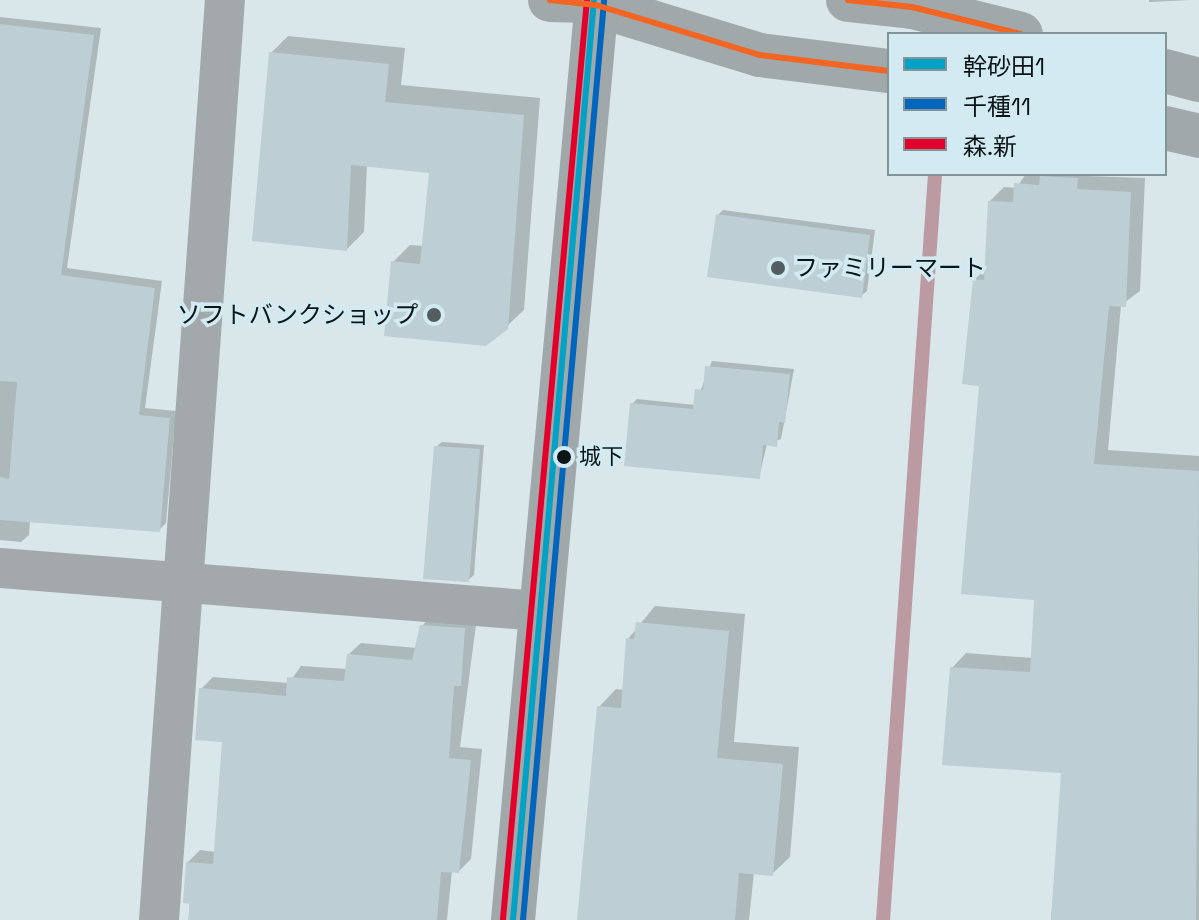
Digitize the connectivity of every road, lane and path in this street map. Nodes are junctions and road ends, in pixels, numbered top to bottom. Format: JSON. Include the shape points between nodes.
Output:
{"nodes":[{"id":1,"x":225,"y":0,"type":"edge"},
{"id":2,"x":550,"y":0,"type":"edge"},
{"id":3,"x":656,"y":0,"type":"edge"},
{"id":4,"x":848,"y":0,"type":"edge"},
{"id":5,"x":596,"y":2,"type":"edge"},
{"id":6,"x":1013,"y":32,"type":"edge"},
{"id":7,"x":887,"y":71,"type":"edge"},
{"id":8,"x":1167,"y":72,"type":"edge"},
{"id":9,"x":1199,"y":80,"type":"edge"},
{"id":10,"x":1167,"y":128,"type":"edge"},
{"id":11,"x":1199,"y":136,"type":"edge"},
{"id":12,"x":0,"y":568,"type":"edge"},
{"id":13,"x":180,"y":585,"type":"junction"},
{"id":14,"x":539,"y":611,"type":"junction"},
{"id":15,"x":159,"y":920,"type":"edge"},
{"id":16,"x":513,"y":920,"type":"edge"}],
"edges":[{"from":1,"to":13,"type":"street"},
{"from":2,"to":5,"type":"street"},
{"from":3,"to":5,"type":"street"},
{"from":4,"to":6,"type":"street","via":[[912,7]]},
{"from":5,"to":7,"type":"street","via":[[760,55]]},
{"from":5,"to":14,"type":"street"},
{"from":8,"to":9,"type":"street"},
{"from":10,"to":11,"type":"street"},
{"from":12,"to":13,"type":"street"},
{"from":13,"to":14,"type":"street"},
{"from":13,"to":15,"type":"street"},
{"from":14,"to":16,"type":"street"}]}
